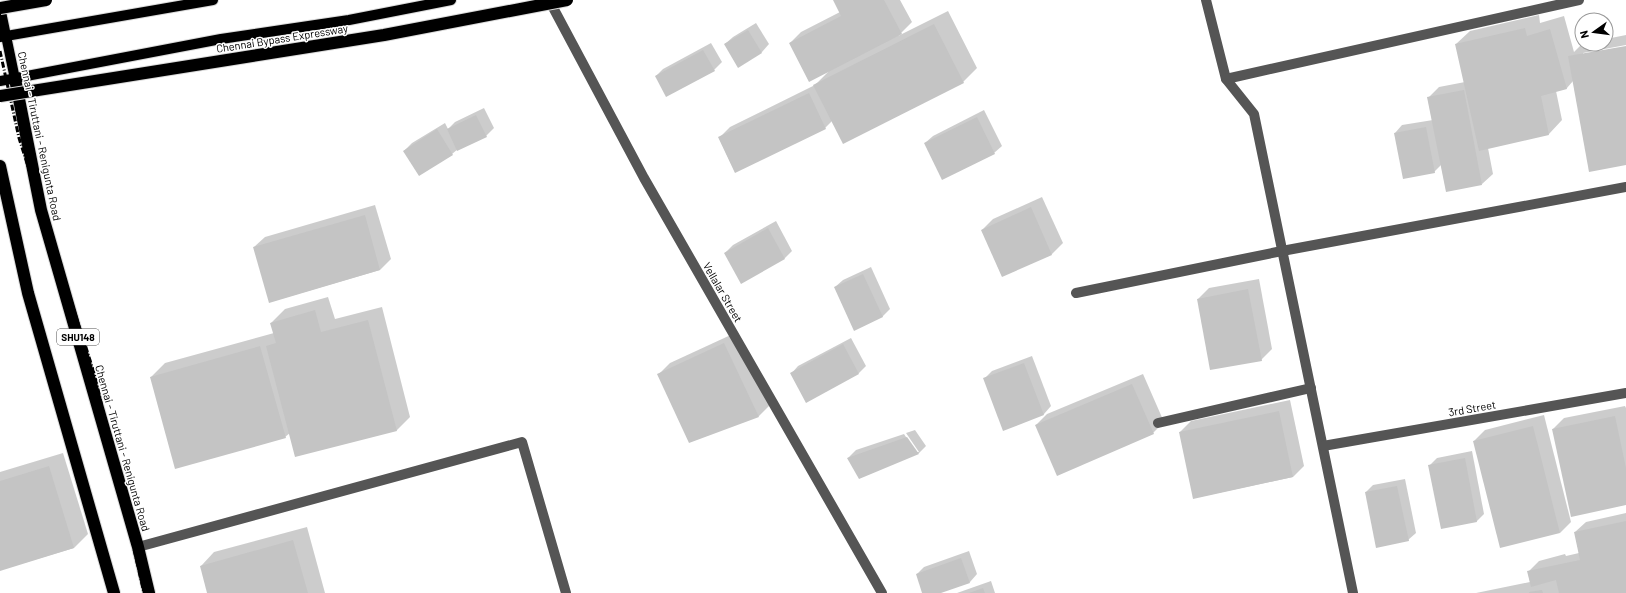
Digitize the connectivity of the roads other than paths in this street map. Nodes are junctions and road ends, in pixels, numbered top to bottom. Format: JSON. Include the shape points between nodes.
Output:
{"nodes":[{"id":1,"x":46,"y":0,"type":"edge"},
{"id":2,"x":214,"y":0,"type":"edge"},
{"id":3,"x":451,"y":0,"type":"edge"},
{"id":4,"x":549,"y":0,"type":"edge"},
{"id":5,"x":567,"y":0,"type":"edge"},
{"id":6,"x":1206,"y":0,"type":"edge"},
{"id":7,"x":1579,"y":0,"type":"edge"},
{"id":8,"x":0,"y":7,"type":"edge"},
{"id":9,"x":3,"y":37,"type":"edge"},
{"id":10,"x":15,"y":79,"type":"junction"},
{"id":11,"x":1226,"y":79,"type":"junction"},
{"id":12,"x":0,"y":81,"type":"edge"},
{"id":13,"x":0,"y":96,"type":"edge"},
{"id":14,"x":0,"y":166,"type":"edge"},
{"id":15,"x":1626,"y":187,"type":"edge"},
{"id":16,"x":1282,"y":251,"type":"junction"},
{"id":17,"x":1076,"y":293,"type":"dead end"},
{"id":18,"x":1311,"y":388,"type":"junction"},
{"id":19,"x":1626,"y":393,"type":"edge"},
{"id":20,"x":1158,"y":423,"type":"dead end"},
{"id":21,"x":1323,"y":446,"type":"junction"},
{"id":22,"x":138,"y":547,"type":"junction"},
{"id":23,"x":114,"y":593,"type":"edge"},
{"id":24,"x":149,"y":593,"type":"edge"},
{"id":25,"x":566,"y":593,"type":"edge"},
{"id":26,"x":882,"y":593,"type":"edge"},
{"id":27,"x":1353,"y":593,"type":"edge"}],
"edges":[{"from":1,"to":8,"type":"highway","bridge":true},
{"from":2,"to":9,"type":"main road"},
{"from":3,"to":10,"type":"main road","via":[[349,20],[221,39]]},
{"from":4,"to":26,"type":"street","name":"Vellalar Street","via":[[644,178]]},
{"from":5,"to":13,"type":"highway","name":"Chennai Bypass Expressway","bridge":true,"via":[[384,36]]},
{"from":6,"to":11,"type":"street"},
{"from":7,"to":11,"type":"street"},
{"from":8,"to":9,"type":"main road","name":"Chennai - Tiruttani - Renigunta Road","number":"SHU148"},
{"from":9,"to":10,"type":"main road","name":"Chennai - Tiruttani - Renigunta Road","number":"SHU148"},
{"from":10,"to":12,"type":"main road"},
{"from":10,"to":22,"type":"highway","name":"Chennai - Tiruttani - Renigunta Road","number":"SHU148","via":[[41,210]]},
{"from":11,"to":16,"type":"street","via":[[1254,114]]},
{"from":14,"to":23,"type":"highway","number":"SHU148","via":[[28,293]]},
{"from":15,"to":16,"type":"street"},
{"from":16,"to":17,"type":"street"},
{"from":16,"to":18,"type":"street"},
{"from":18,"to":20,"type":"street"},
{"from":18,"to":21,"type":"street"},
{"from":19,"to":21,"type":"street","name":"3rd Street"},
{"from":21,"to":27,"type":"street"},
{"from":22,"to":24,"type":"highway","name":"Chennai - Tiruttani - Renigunta Road","number":"SHU148"},
{"from":22,"to":25,"type":"street","via":[[522,442]]}]}
